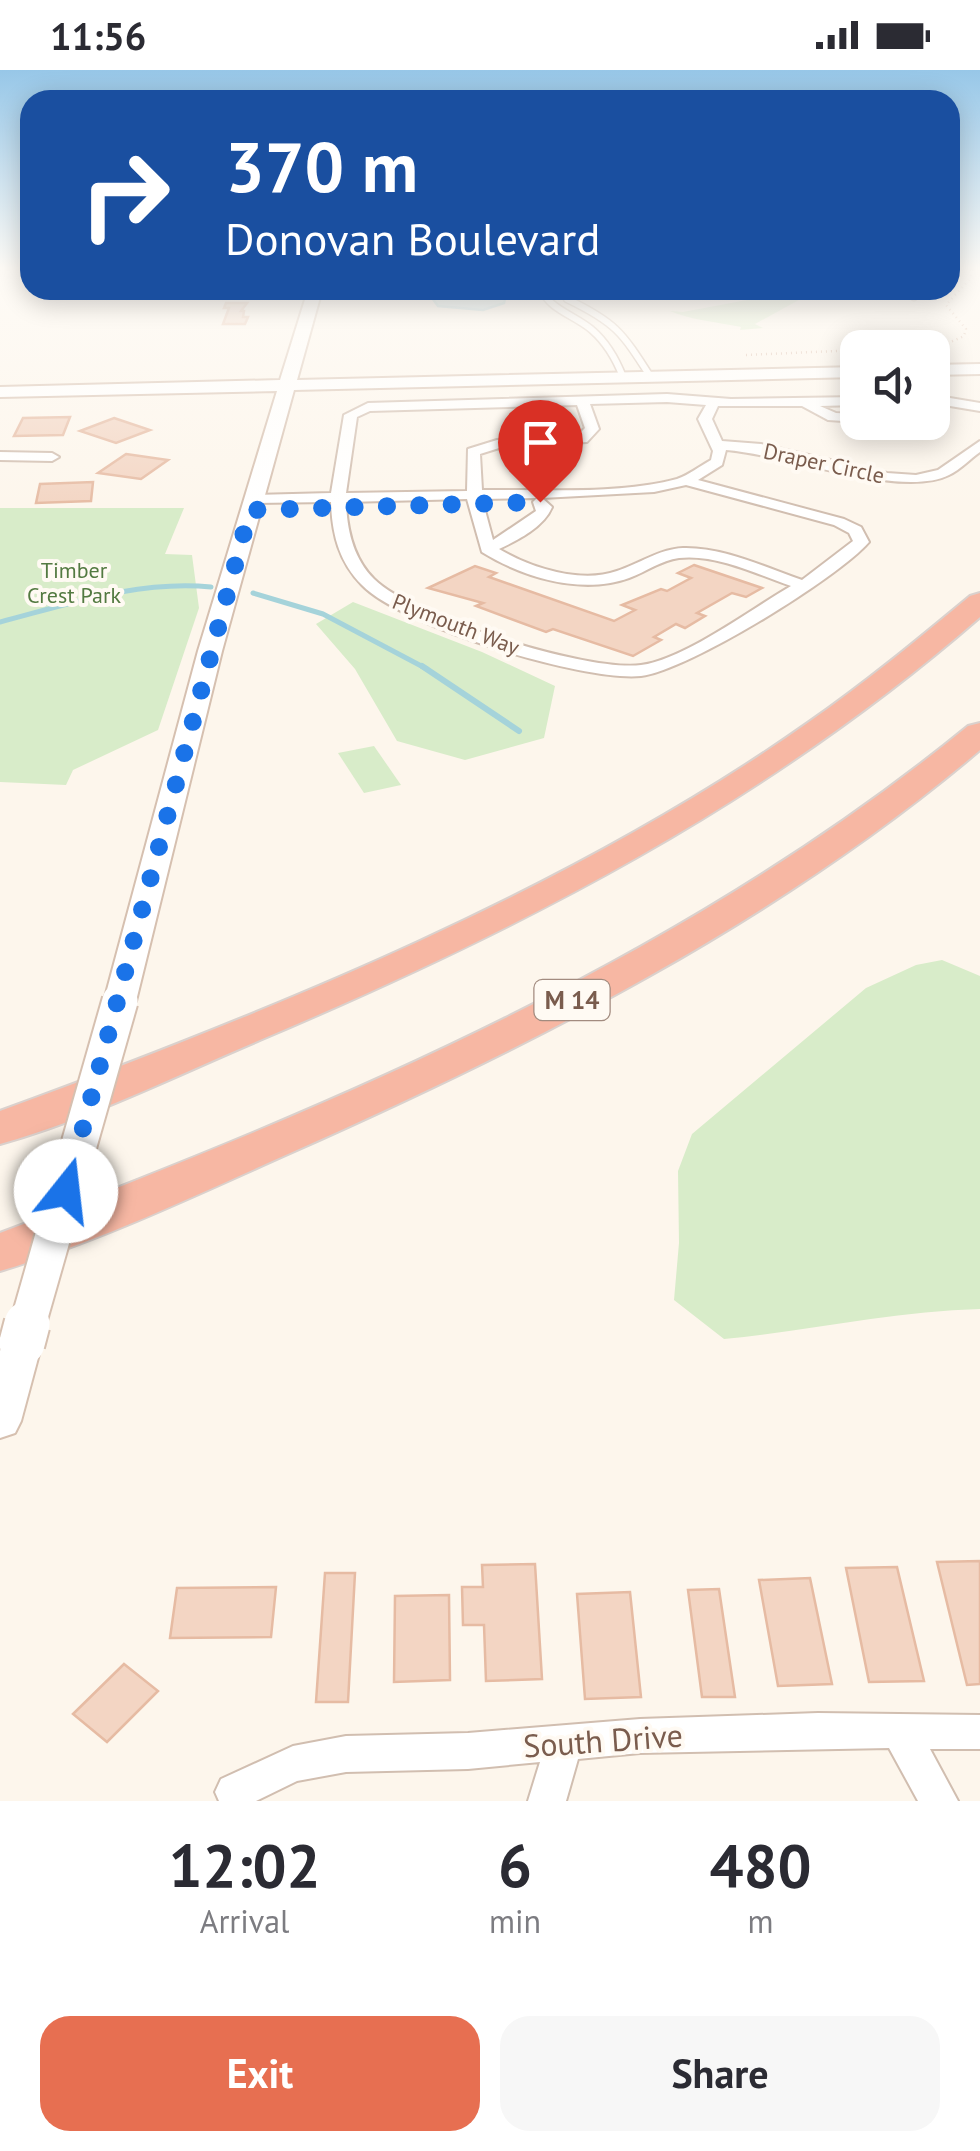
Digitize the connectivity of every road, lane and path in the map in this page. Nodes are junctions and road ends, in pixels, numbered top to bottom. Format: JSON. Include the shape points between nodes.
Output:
{"nodes":[{"id":1,"x":296,"y":350,"type":"edge"},
{"id":2,"x":610,"y":350,"type":"edge"},
{"id":3,"x":634,"y":350,"type":"edge"},
{"id":4,"x":980,"y":369,"type":"edge"},
{"id":5,"x":950,"y":370,"type":"edge"},
{"id":6,"x":840,"y":372,"type":"edge"},
{"id":7,"x":622,"y":376,"type":"junction"},
{"id":8,"x":650,"y":376,"type":"junction"},
{"id":9,"x":285,"y":385,"type":"junction"},
{"id":10,"x":0,"y":392,"type":"edge"},
{"id":11,"x":582,"y":400,"type":"junction"},
{"id":12,"x":840,"y":401,"type":"edge"},
{"id":13,"x":714,"y":402,"type":"junction"},
{"id":14,"x":804,"y":402,"type":"junction"},
{"id":15,"x":950,"y":402,"type":"edge"},
{"id":16,"x":980,"y":407,"type":"edge"},
{"id":17,"x":840,"y":417,"type":"edge"},
{"id":18,"x":980,"y":444,"type":"edge"},
{"id":19,"x":718,"y":445,"type":"junction"},
{"id":20,"x":0,"y":456,"type":"edge"},
{"id":21,"x":52,"y":458,"type":"dead end"},
{"id":22,"x":686,"y":480,"type":"junction"},
{"id":23,"x":579,"y":493,"type":"junction"},
{"id":24,"x":475,"y":500,"type":"junction"},
{"id":25,"x":540,"y":502,"type":"junction"},
{"id":26,"x":338,"y":504,"type":"junction"},
{"id":27,"x":251,"y":505,"type":"junction"},
{"id":28,"x":488,"y":548,"type":"junction"},
{"id":29,"x":802,"y":585,"type":"junction"},
{"id":30,"x":980,"y":602,"type":"edge"},
{"id":31,"x":980,"y":732,"type":"edge"},
{"id":32,"x":0,"y":1128,"type":"edge"},
{"id":33,"x":0,"y":1253,"type":"edge"},
{"id":34,"x":0,"y":1421,"type":"edge"},
{"id":35,"x":900,"y":1732,"type":"junction"},
{"id":36,"x":980,"y":1732,"type":"edge"},
{"id":37,"x":564,"y":1743,"type":"junction"},
{"id":38,"x":234,"y":1792,"type":"dead end"},
{"id":39,"x":547,"y":1801,"type":"edge"},
{"id":40,"x":939,"y":1801,"type":"edge"}],
"edges":[{"from":1,"to":9,"type":"street"},
{"from":2,"to":7,"type":"lane"},
{"from":3,"to":8,"type":"lane"},
{"from":4,"to":5,"type":"street"},
{"from":6,"to":8,"type":"street"},
{"from":7,"to":8,"type":"street"},
{"from":7,"to":9,"type":"street"},
{"from":9,"to":10,"type":"street"},
{"from":9,"to":27,"type":"street"},
{"from":11,"to":13,"type":"street","name":"Plymouth Way"},
{"from":11,"to":24,"type":"street","via":[[592,429],[582,439],[497,444],[473,452]]},
{"from":11,"to":26,"type":"street","name":"Plymouth Way","via":[[360,409],[351,416]]},
{"from":12,"to":14,"type":"street","name":"Draper Circle"},
{"from":13,"to":14,"type":"street","name":"Draper Circle"},
{"from":13,"to":19,"type":"street","via":[[706,419]]},
{"from":14,"to":17,"type":"street"},
{"from":15,"to":16,"type":"street"},
{"from":18,"to":19,"type":"street","name":"Draper Circle","via":[[943,473],[916,480]]},
{"from":19,"to":22,"type":"street","via":[[717,462]]},
{"from":20,"to":21,"type":"street"},
{"from":22,"to":23,"type":"street"},
{"from":22,"to":29,"type":"street","name":"Plymouth Way","via":[[856,530],[861,542]]},
{"from":23,"to":24,"type":"street"},
{"from":23,"to":25,"type":"street"},
{"from":24,"to":25,"type":"street"},
{"from":24,"to":26,"type":"street"},
{"from":24,"to":28,"type":"street"},
{"from":25,"to":28,"type":"street","via":[[543,513]]},
{"from":26,"to":27,"type":"street"},
{"from":26,"to":29,"type":"street","name":"Plymouth Way","via":[[339,539],[384,596],[581,669],[630,671],[673,662]]},
{"from":27,"to":34,"type":"street","bridge":true},
{"from":28,"to":29,"type":"street","via":[[570,579],[607,580],[660,557],[690,553]]},
{"from":30,"to":32,"type":"highway","via":[[830,724],[625,851],[332,993]]},
{"from":31,"to":33,"type":"highway","number":"M 14","via":[[849,835],[590,990],[388,1092]]},
{"from":35,"to":36,"type":"street","name":"South Drive"},
{"from":35,"to":37,"type":"street","name":"South Drive"},
{"from":35,"to":40,"type":"street"},
{"from":37,"to":38,"type":"street","name":"South Drive","via":[[346,1754],[293,1764]]},
{"from":37,"to":39,"type":"street"}]}
